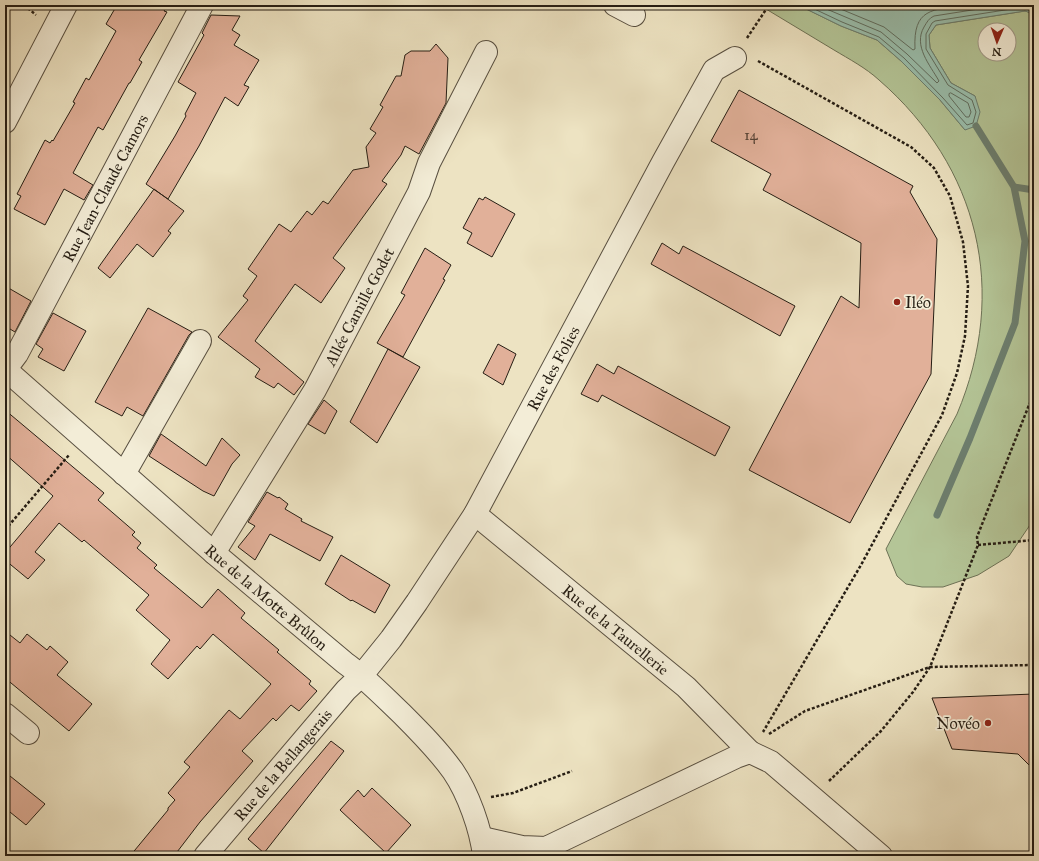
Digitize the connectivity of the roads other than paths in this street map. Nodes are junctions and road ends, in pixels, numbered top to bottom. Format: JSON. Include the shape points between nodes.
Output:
{"nodes":[{"id":1,"x":66,"y":5,"type":"edge"},
{"id":2,"x":202,"y":5,"type":"edge"},
{"id":3,"x":616,"y":5,"type":"edge"},
{"id":4,"x":634,"y":15,"type":"dead end"},
{"id":5,"x":486,"y":52,"type":"dead end"},
{"id":6,"x":735,"y":58,"type":"road end"},
{"id":7,"x":5,"y":122,"type":"edge"},
{"id":8,"x":200,"y":341,"type":"dead end"},
{"id":9,"x":5,"y":369,"type":"edge"},
{"id":10,"x":124,"y":474,"type":"junction"},
{"id":11,"x":475,"y":514,"type":"junction"},
{"id":12,"x":214,"y":553,"type":"junction"},
{"id":13,"x":362,"y":675,"type":"junction"},
{"id":14,"x":5,"y":714,"type":"edge"},
{"id":15,"x":28,"y":733,"type":"dead end"},
{"id":16,"x":750,"y":752,"type":"junction"},
{"id":17,"x":483,"y":847,"type":"edge"},
{"id":18,"x":205,"y":856,"type":"edge"},
{"id":19,"x":881,"y":856,"type":"edge"}],
"edges":[{"from":1,"to":7,"type":"street"},
{"from":2,"to":9,"type":"street","name":"Rue Jean-Claude Camors","via":[[17,354]]},
{"from":3,"to":4,"type":"street"},
{"from":5,"to":12,"type":"street","name":"Allée Camille Godet","via":[[429,163],[419,192],[315,390]]},
{"from":6,"to":11,"type":"street","name":"Rue des Folies","via":[[714,70]]},
{"from":8,"to":10,"type":"street"},
{"from":9,"to":10,"type":"street","name":"Rue de la Motte Brûlon"},
{"from":10,"to":12,"type":"street","name":"Rue de la Motte Brûlon"},
{"from":11,"to":13,"type":"street","name":"Rue des Folies","via":[[417,602]]},
{"from":11,"to":16,"type":"street","name":"Rue de la Taurellerie","via":[[686,687]]},
{"from":12,"to":13,"type":"street","name":"Rue de la Motte Brûlon","via":[[344,663]]},
{"from":13,"to":17,"type":"street","name":"Rue de la Motte Brûlon","via":[[439,753],[454,772],[469,801]]},
{"from":13,"to":18,"type":"street","name":"Rue de la Bellangerais","via":[[346,690]]},
{"from":14,"to":15,"type":"street"},
{"from":16,"to":17,"type":"street","via":[[546,848]]},
{"from":16,"to":19,"type":"street","name":"Rue de la Taurellerie","via":[[771,762]]}]}
